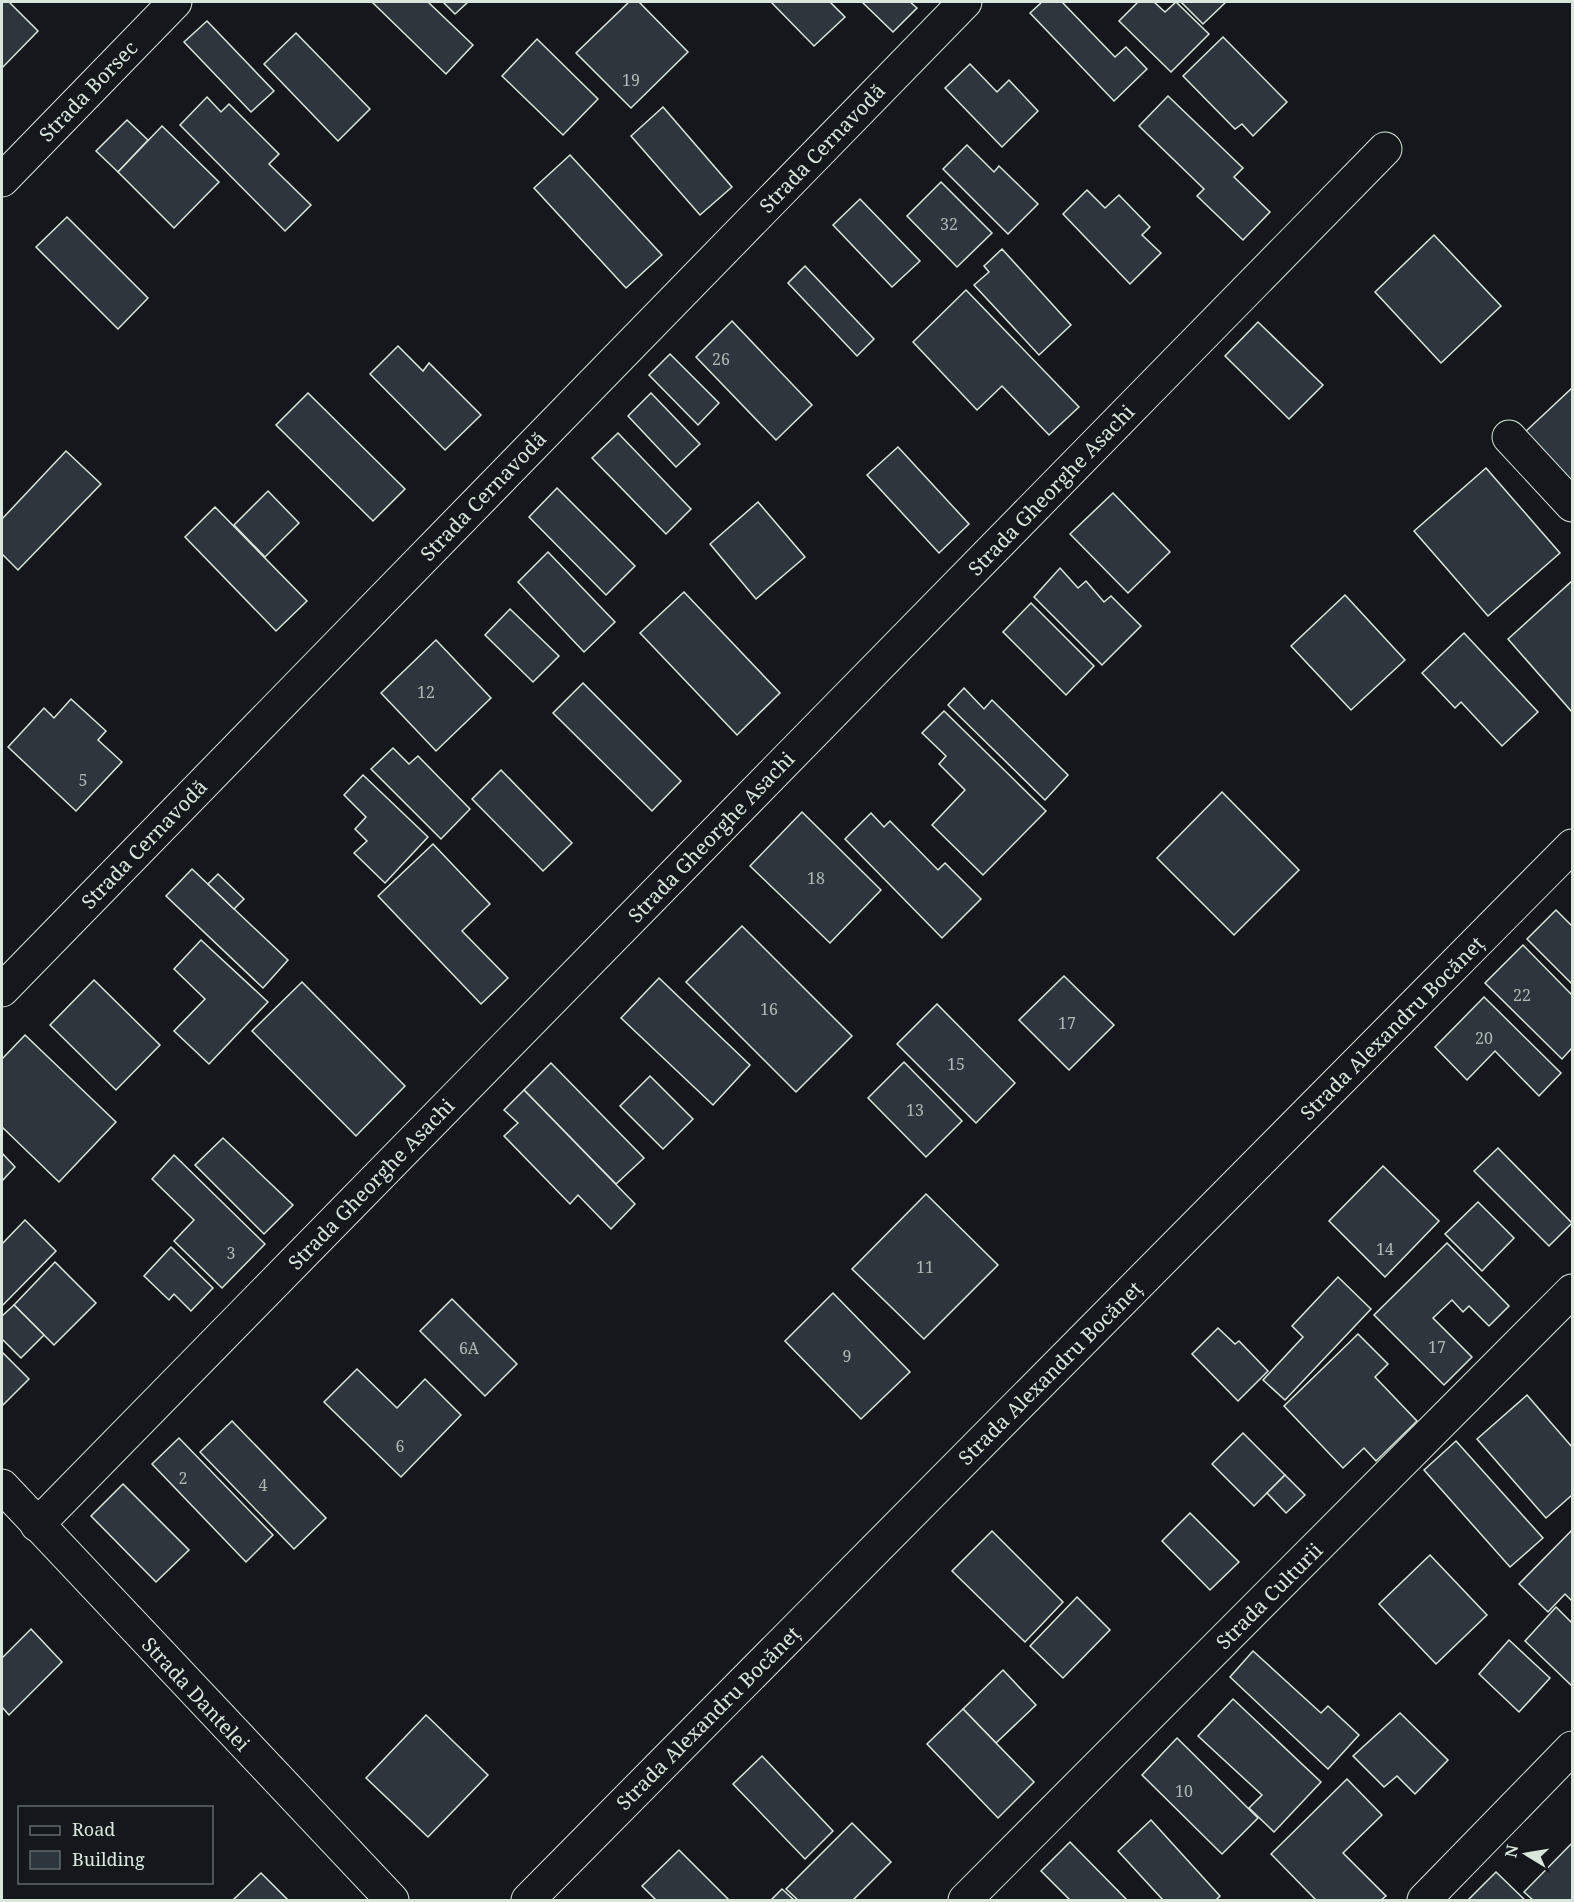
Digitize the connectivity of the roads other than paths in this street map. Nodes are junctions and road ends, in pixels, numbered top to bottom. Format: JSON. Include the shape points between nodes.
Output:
{"nodes":[{"id":1,"x":175,"y":2,"type":"edge"},
{"id":2,"x":965,"y":2,"type":"edge"},
{"id":3,"x":1385,"y":149,"type":"dead end"},
{"id":4,"x":2,"y":180,"type":"edge"},
{"id":5,"x":1509,"y":437,"type":"dead end"},
{"id":6,"x":1572,"y":505,"type":"edge"},
{"id":7,"x":1572,"y":846,"type":"edge"},
{"id":8,"x":2,"y":990,"type":"edge"},
{"id":9,"x":1572,"y":1291,"type":"edge"},
{"id":10,"x":2,"y":1486,"type":"edge"},
{"id":11,"x":37,"y":1525,"type":"junction"},
{"id":12,"x":1572,"y":1748,"type":"edge"},
{"id":13,"x":392,"y":1900,"type":"edge"},
{"id":14,"x":528,"y":1900,"type":"edge"},
{"id":15,"x":965,"y":1900,"type":"edge"},
{"id":16,"x":1424,"y":1900,"type":"edge"}],
"edges":[{"from":1,"to":4,"type":"street","name":"Strada Borsec"},
{"from":2,"to":8,"type":"street","name":"Strada Cernavodă"},
{"from":3,"to":11,"type":"street","name":"Strada Gheorghe Asachi"},
{"from":5,"to":6,"type":"street"},
{"from":7,"to":14,"type":"street","name":"Strada Alexandru Bocăneț"},
{"from":9,"to":15,"type":"street","name":"Strada Culturii"},
{"from":10,"to":11,"type":"street","name":"Strada Dantelei"},
{"from":11,"to":13,"type":"street","name":"Strada Dantelei"},
{"from":12,"to":16,"type":"street"}]}
